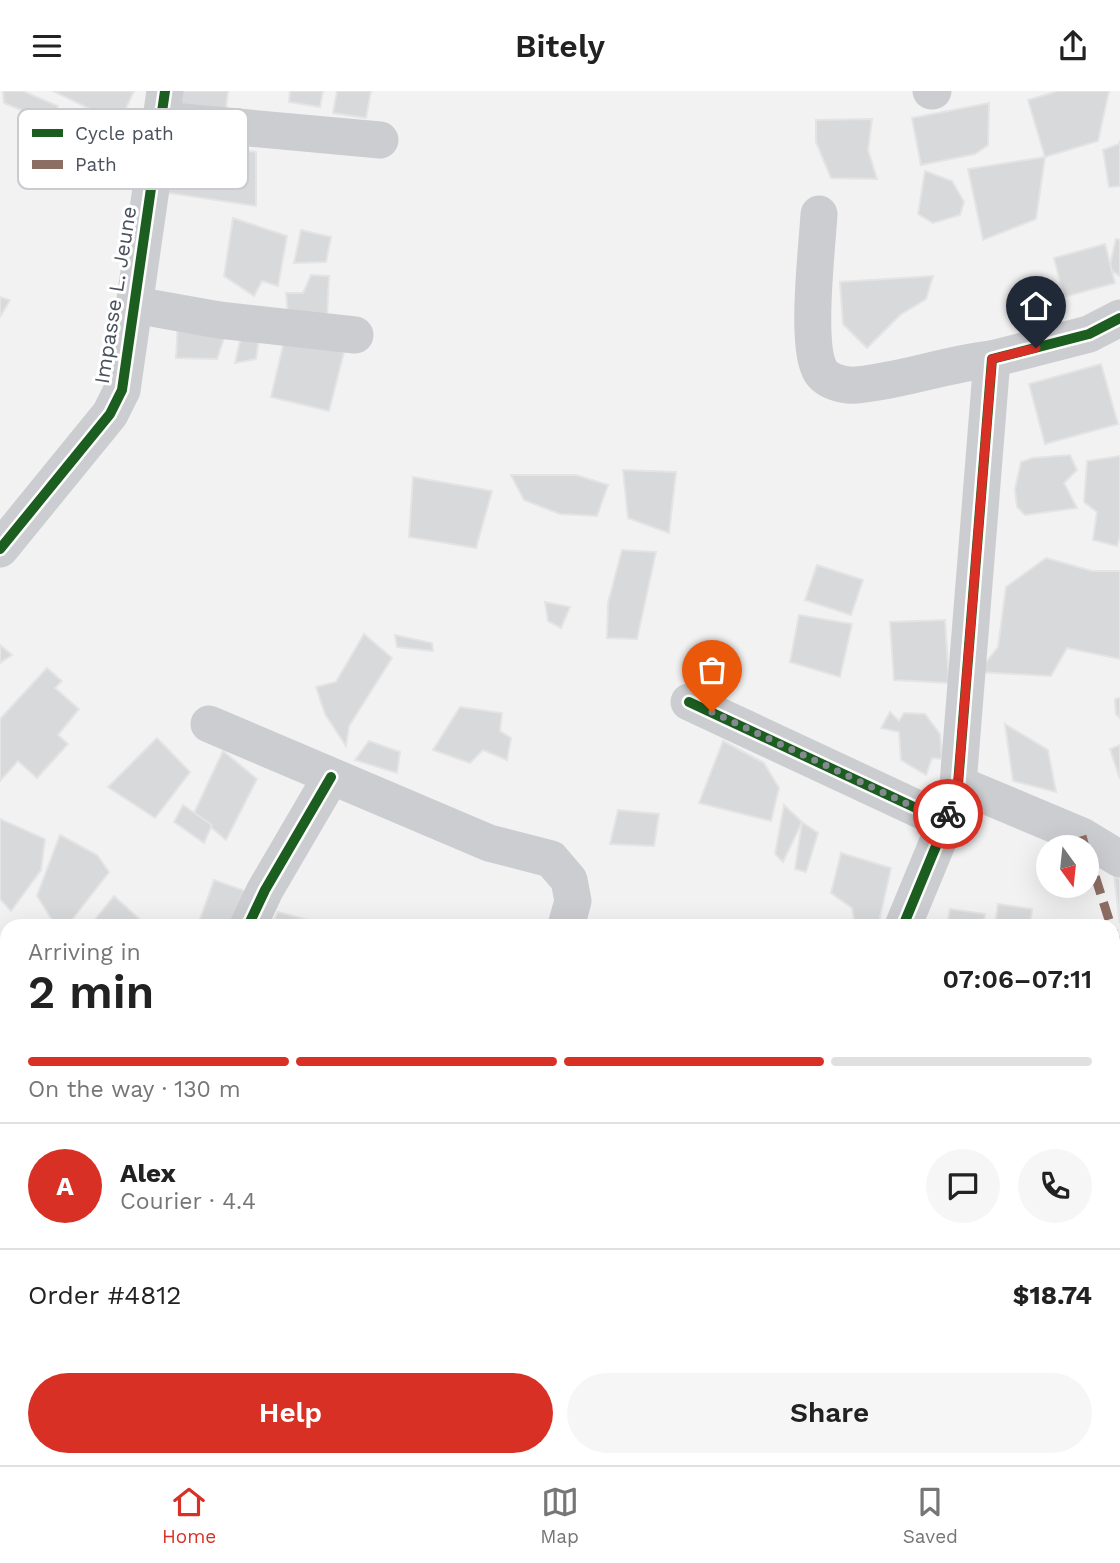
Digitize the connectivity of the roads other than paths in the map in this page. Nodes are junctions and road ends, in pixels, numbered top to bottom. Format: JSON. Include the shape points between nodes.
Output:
{"nodes":[{"id":1,"x":163,"y":105,"type":"edge"},
{"id":2,"x":188,"y":109,"type":"edge"},
{"id":3,"x":248,"y":119,"type":"edge"},
{"id":4,"x":380,"y":140,"type":"dead end"},
{"id":5,"x":151,"y":189,"type":"edge"},
{"id":6,"x":819,"y":214,"type":"dead end"},
{"id":7,"x":135,"y":305,"type":"junction"},
{"id":8,"x":1120,"y":318,"type":"edge"},
{"id":9,"x":355,"y":335,"type":"dead end"},
{"id":10,"x":992,"y":359,"type":"junction"},
{"id":11,"x":0,"y":549,"type":"edge"},
{"id":12,"x":689,"y":702,"type":"dead end"},
{"id":13,"x":209,"y":724,"type":"dead end"},
{"id":14,"x":331,"y":777,"type":"junction"},
{"id":15,"x":958,"y":784,"type":"junction"},
{"id":16,"x":946,"y":822,"type":"junction"},
{"id":17,"x":1120,"y":859,"type":"edge"},
{"id":18,"x":570,"y":914,"type":"edge"},
{"id":19,"x":251,"y":919,"type":"edge"},
{"id":20,"x":906,"y":919,"type":"edge"}],
"edges":[{"from":1,"to":2,"type":"street"},
{"from":3,"to":4,"type":"street"},
{"from":5,"to":7,"type":"street","name":"Impasse L. Jeune"},
{"from":6,"to":10,"type":"street","via":[[814,320],[820,372],[833,382],[853,386]]},
{"from":7,"to":9,"type":"street","via":[[219,320]]},
{"from":7,"to":11,"type":"street","name":"Impasse L. Jeune","via":[[122,390],[110,414]]},
{"from":8,"to":10,"type":"street","via":[[1088,334]]},
{"from":10,"to":15,"type":"street"},
{"from":12,"to":16,"type":"street"},
{"from":13,"to":14,"type":"street"},
{"from":14,"to":18,"type":"street","via":[[489,843],[551,859],[569,880]]},
{"from":14,"to":19,"type":"street"},
{"from":15,"to":16,"type":"street"},
{"from":15,"to":17,"type":"street","via":[[1082,836]]},
{"from":16,"to":20,"type":"street"}]}
